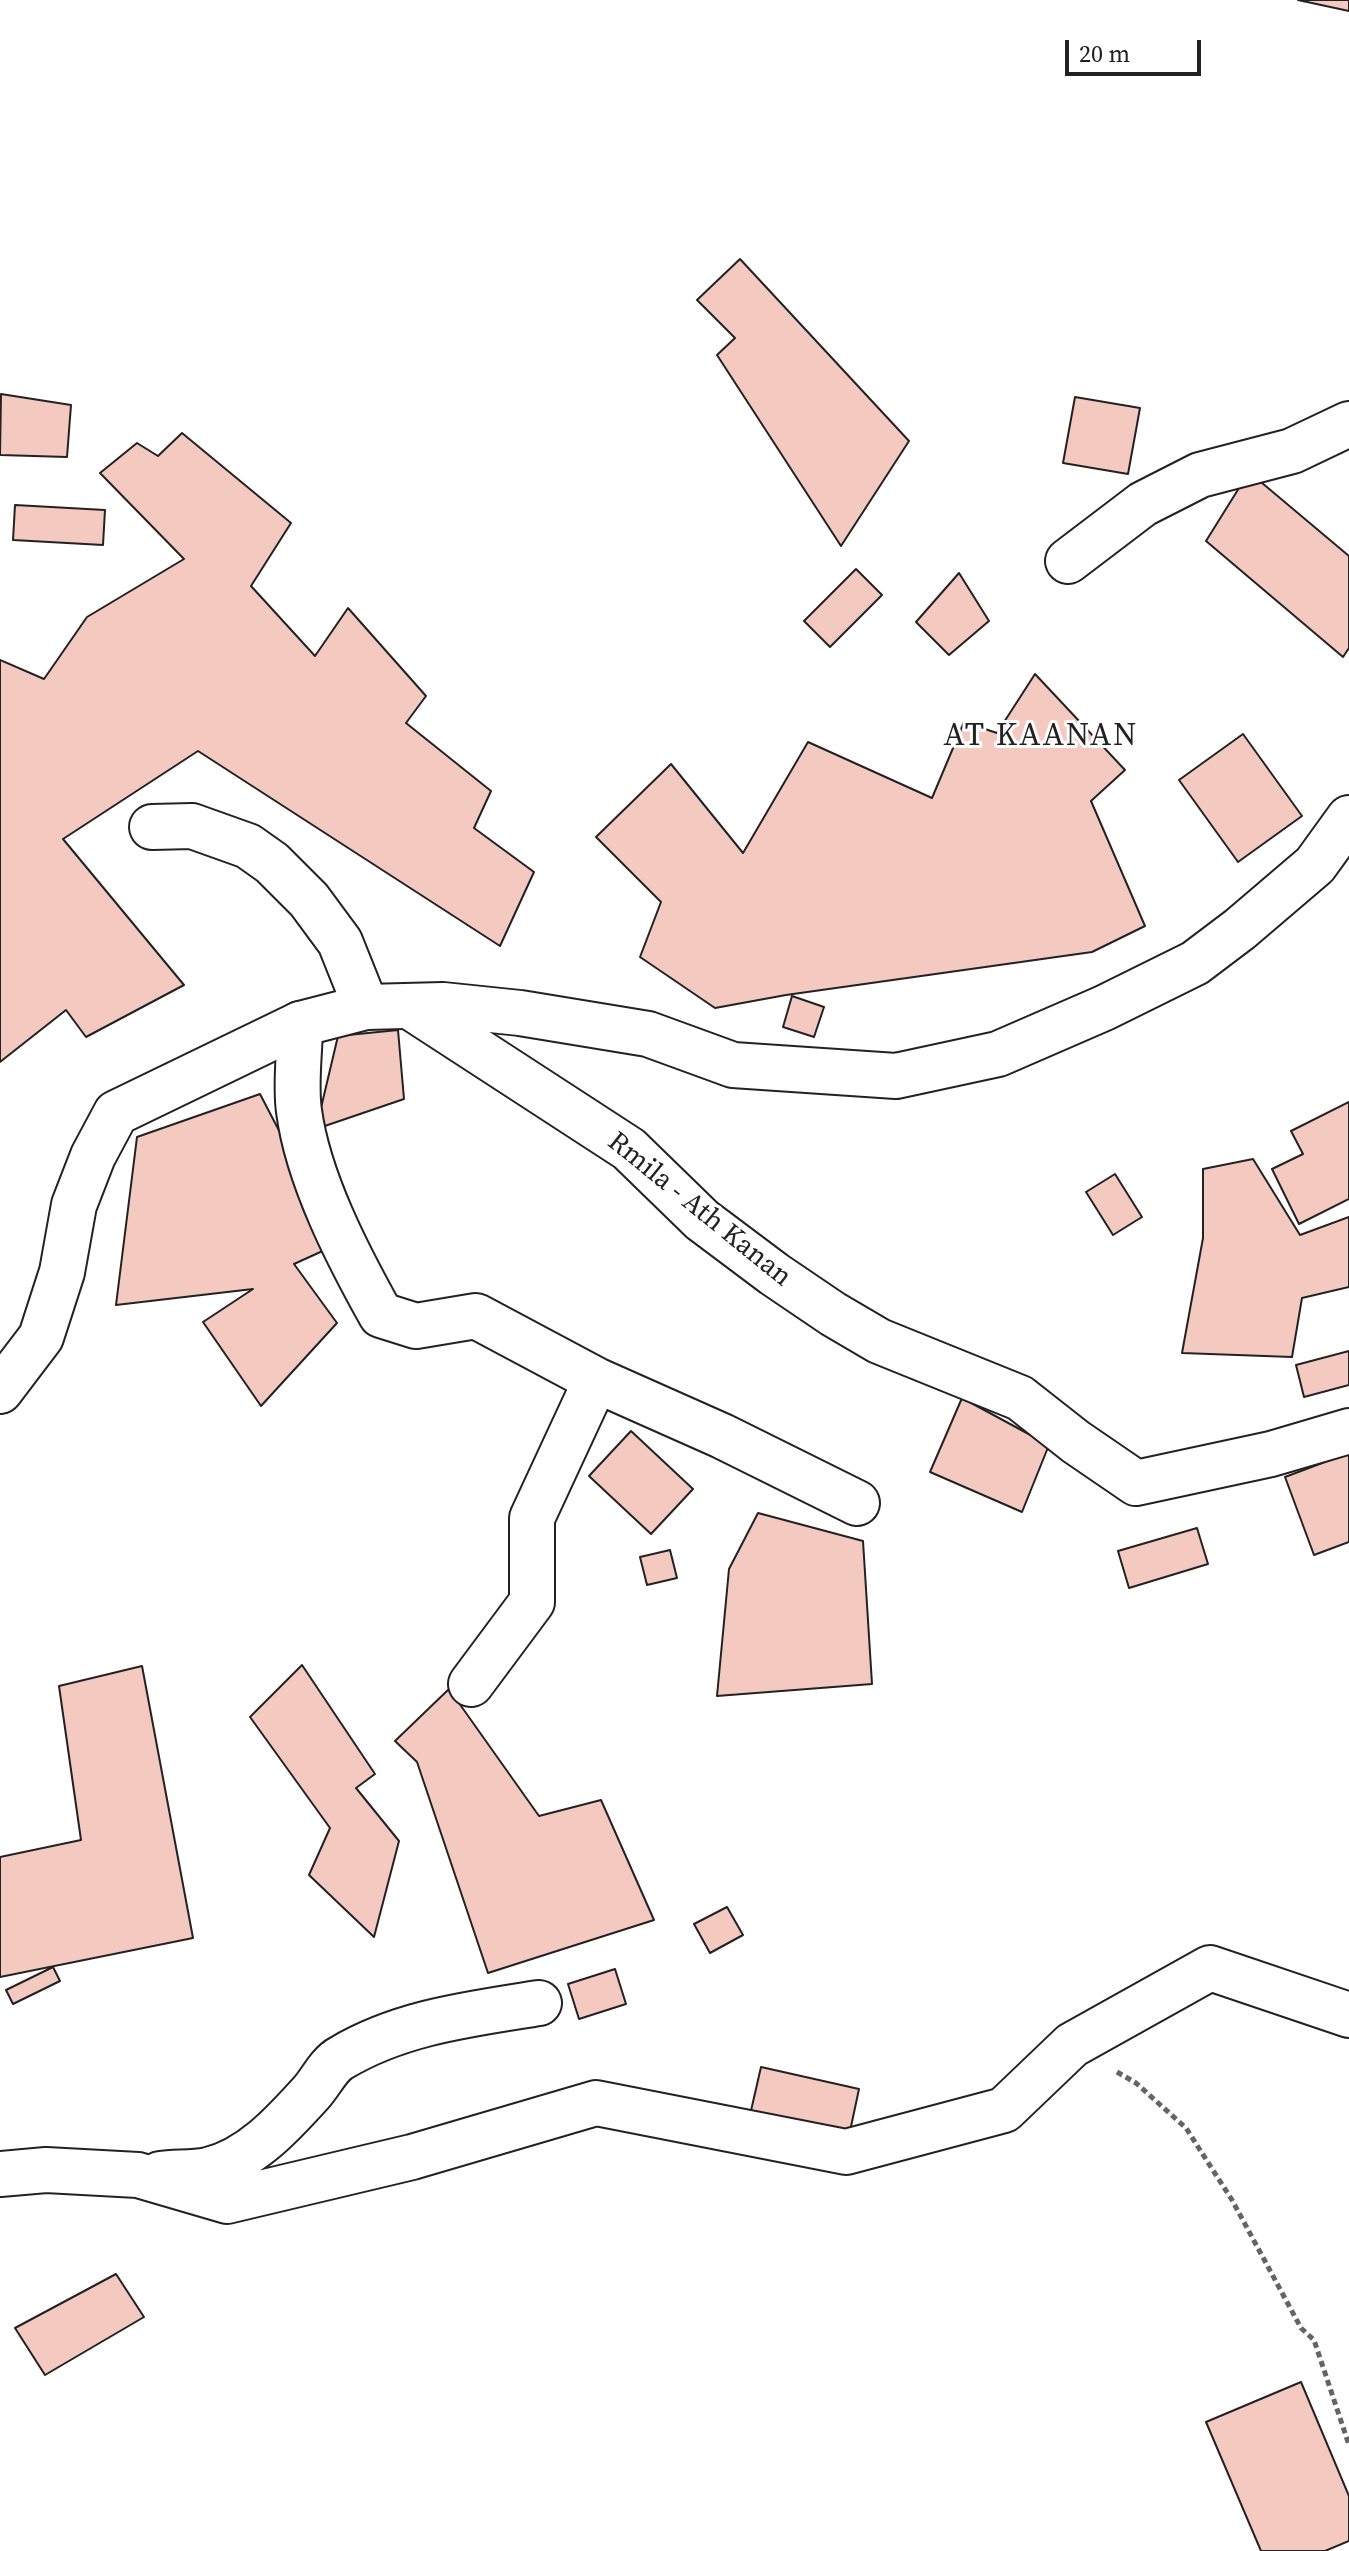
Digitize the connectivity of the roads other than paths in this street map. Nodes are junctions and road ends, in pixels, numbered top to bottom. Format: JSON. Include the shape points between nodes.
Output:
{"nodes":[{"id":1,"x":1349,"y":424,"type":"edge"},
{"id":2,"x":1068,"y":561,"type":"dead end"},
{"id":3,"x":1349,"y":818,"type":"edge"},
{"id":4,"x":152,"y":827,"type":"dead end"},
{"id":5,"x":409,"y":1006,"type":"junction"},
{"id":6,"x":366,"y":1007,"type":"junction"},
{"id":7,"x":300,"y":1024,"type":"junction"},
{"id":8,"x":596,"y":1380,"type":"junction"},
{"id":9,"x":0,"y":1391,"type":"edge"},
{"id":10,"x":1349,"y":1431,"type":"edge"},
{"id":11,"x":857,"y":1503,"type":"dead end"},
{"id":12,"x":471,"y":1684,"type":"dead end"},
{"id":13,"x":539,"y":2003,"type":"dead end"},
{"id":14,"x":1349,"y":2015,"type":"edge"},
{"id":15,"x":0,"y":2174,"type":"edge"},
{"id":16,"x":138,"y":2175,"type":"junction"}],
"edges":[{"from":1,"to":2,"type":"street","via":[[1292,451],[1200,475],[1143,504]]},
{"from":3,"to":5,"type":"street","via":[[1315,865],[1195,963],[998,1054],[896,1076],[733,1065],[648,1034],[520,1013]]},
{"from":4,"to":6,"type":"street","via":[[192,826],[248,846],[272,863],[340,942]]},
{"from":5,"to":6,"type":"street"},
{"from":5,"to":10,"type":"street","name":"Rmila - Ath Kanan","via":[[629,1149],[702,1220],[833,1314],[879,1341],[1020,1398],[1136,1483]]},
{"from":6,"to":7,"type":"street"},
{"from":7,"to":8,"type":"street","via":[[299,1110],[316,1175],[348,1257],[381,1315],[416,1326],[476,1316]]},
{"from":7,"to":9,"type":"street","via":[[116,1113],[74,1205],[62,1272],[41,1337]]},
{"from":8,"to":11,"type":"street"},
{"from":8,"to":12,"type":"street","via":[[532,1518],[532,1602]]},
{"from":13,"to":16,"type":"street","via":[[433,2021],[385,2036],[337,2059],[276,2131],[249,2151],[209,2170]]},
{"from":14,"to":16,"type":"street","via":[[1210,1968],[1072,2045],[1004,2110],[846,2152],[596,2103],[412,2157],[227,2201]]},
{"from":15,"to":16,"type":"street","via":[[46,2170]]}]}
